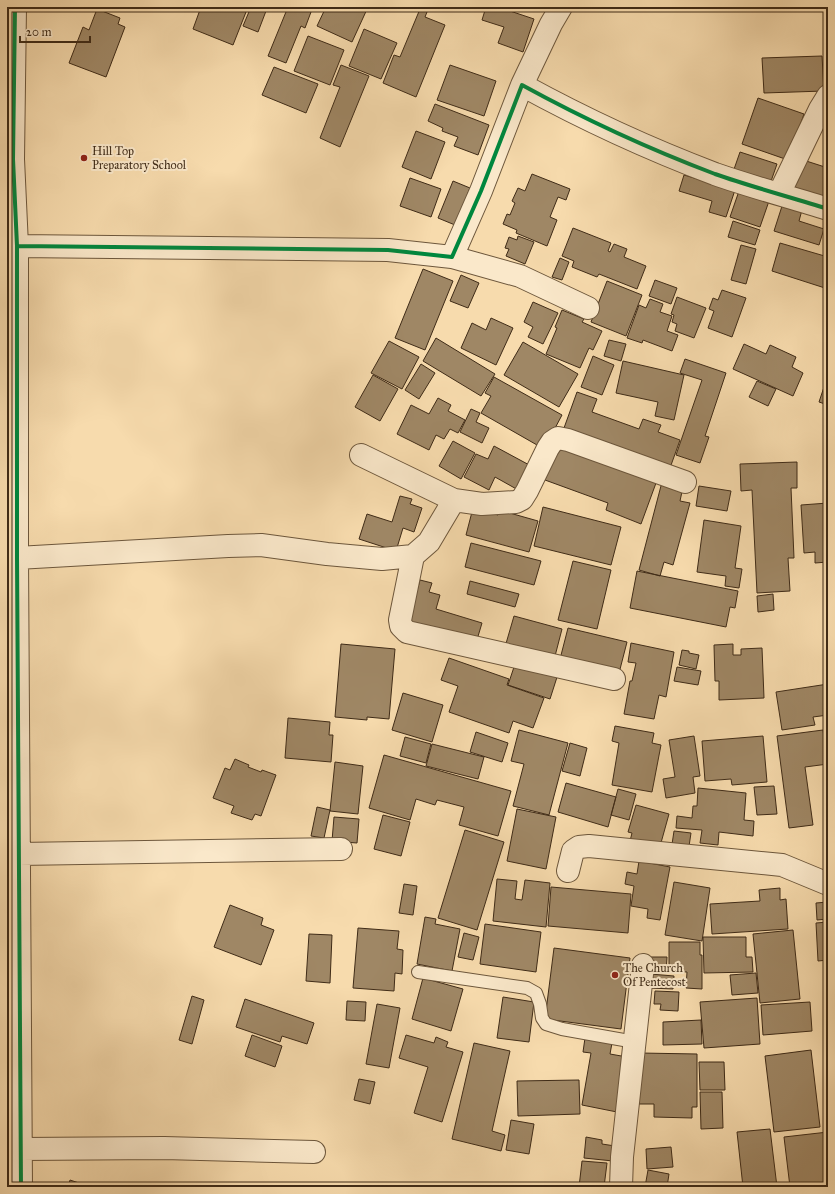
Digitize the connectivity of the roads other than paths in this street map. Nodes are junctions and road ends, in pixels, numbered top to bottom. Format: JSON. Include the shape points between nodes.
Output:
{"nodes":[{"id":1,"x":15,"y":7,"type":"edge"},
{"id":2,"x":561,"y":7,"type":"edge"},
{"id":3,"x":522,"y":85,"type":"junction"},
{"id":4,"x":828,"y":96,"type":"edge"},
{"id":5,"x":10,"y":159,"type":"edge"},
{"id":6,"x":779,"y":194,"type":"junction"},
{"id":7,"x":828,"y":209,"type":"edge"},
{"id":8,"x":18,"y":246,"type":"junction"},
{"id":9,"x":452,"y":257,"type":"junction"},
{"id":10,"x":588,"y":308,"type":"dead end"},
{"id":11,"x":361,"y":455,"type":"dead end"},
{"id":12,"x":685,"y":482,"type":"dead end"},
{"id":13,"x":454,"y":500,"type":"junction"},
{"id":14,"x":413,"y":556,"type":"junction"},
{"id":15,"x":17,"y":558,"type":"junction"},
{"id":16,"x":614,"y":679,"type":"dead end"},
{"id":17,"x":341,"y":849,"type":"dead end"},
{"id":18,"x":19,"y":854,"type":"junction"},
{"id":19,"x":568,"y":871,"type":"dead end"},
{"id":20,"x":828,"y":884,"type":"edge"},
{"id":21,"x":643,"y":965,"type":"dead end"},
{"id":22,"x":418,"y":972,"type":"dead end"},
{"id":23,"x":635,"y":1042,"type":"junction"},
{"id":24,"x":21,"y":1149,"type":"junction"},
{"id":25,"x":314,"y":1152,"type":"dead end"},
{"id":26,"x":21,"y":1187,"type":"edge"},
{"id":27,"x":621,"y":1187,"type":"edge"}],
"edges":[{"from":1,"to":5,"type":"street"},
{"from":2,"to":3,"type":"street"},
{"from":3,"to":6,"type":"street","via":[[619,134],[715,174]]},
{"from":3,"to":9,"type":"street"},
{"from":4,"to":6,"type":"street"},
{"from":5,"to":8,"type":"street"},
{"from":6,"to":7,"type":"street"},
{"from":8,"to":9,"type":"street","via":[[388,250]]},
{"from":8,"to":15,"type":"street"},
{"from":9,"to":10,"type":"street","via":[[520,276]]},
{"from":11,"to":13,"type":"street"},
{"from":12,"to":13,"type":"street","via":[[558,438],[548,448],[522,499],[516,502],[482,504]]},
{"from":13,"to":14,"type":"street","via":[[428,542]]},
{"from":14,"to":15,"type":"street","via":[[382,559],[261,545]]},
{"from":14,"to":16,"type":"street","via":[[400,620],[401,626],[407,632]]},
{"from":15,"to":18,"type":"street"},
{"from":17,"to":18,"type":"street"},
{"from":18,"to":24,"type":"street"},
{"from":19,"to":20,"type":"street","via":[[573,851],[579,847],[589,846],[782,866]]},
{"from":21,"to":23,"type":"street"},
{"from":22,"to":23,"type":"lane","via":[[527,988],[536,993],[546,1024]]},
{"from":23,"to":27,"type":"street"},
{"from":24,"to":25,"type":"street","via":[[164,1148]]},
{"from":24,"to":26,"type":"street"}]}
